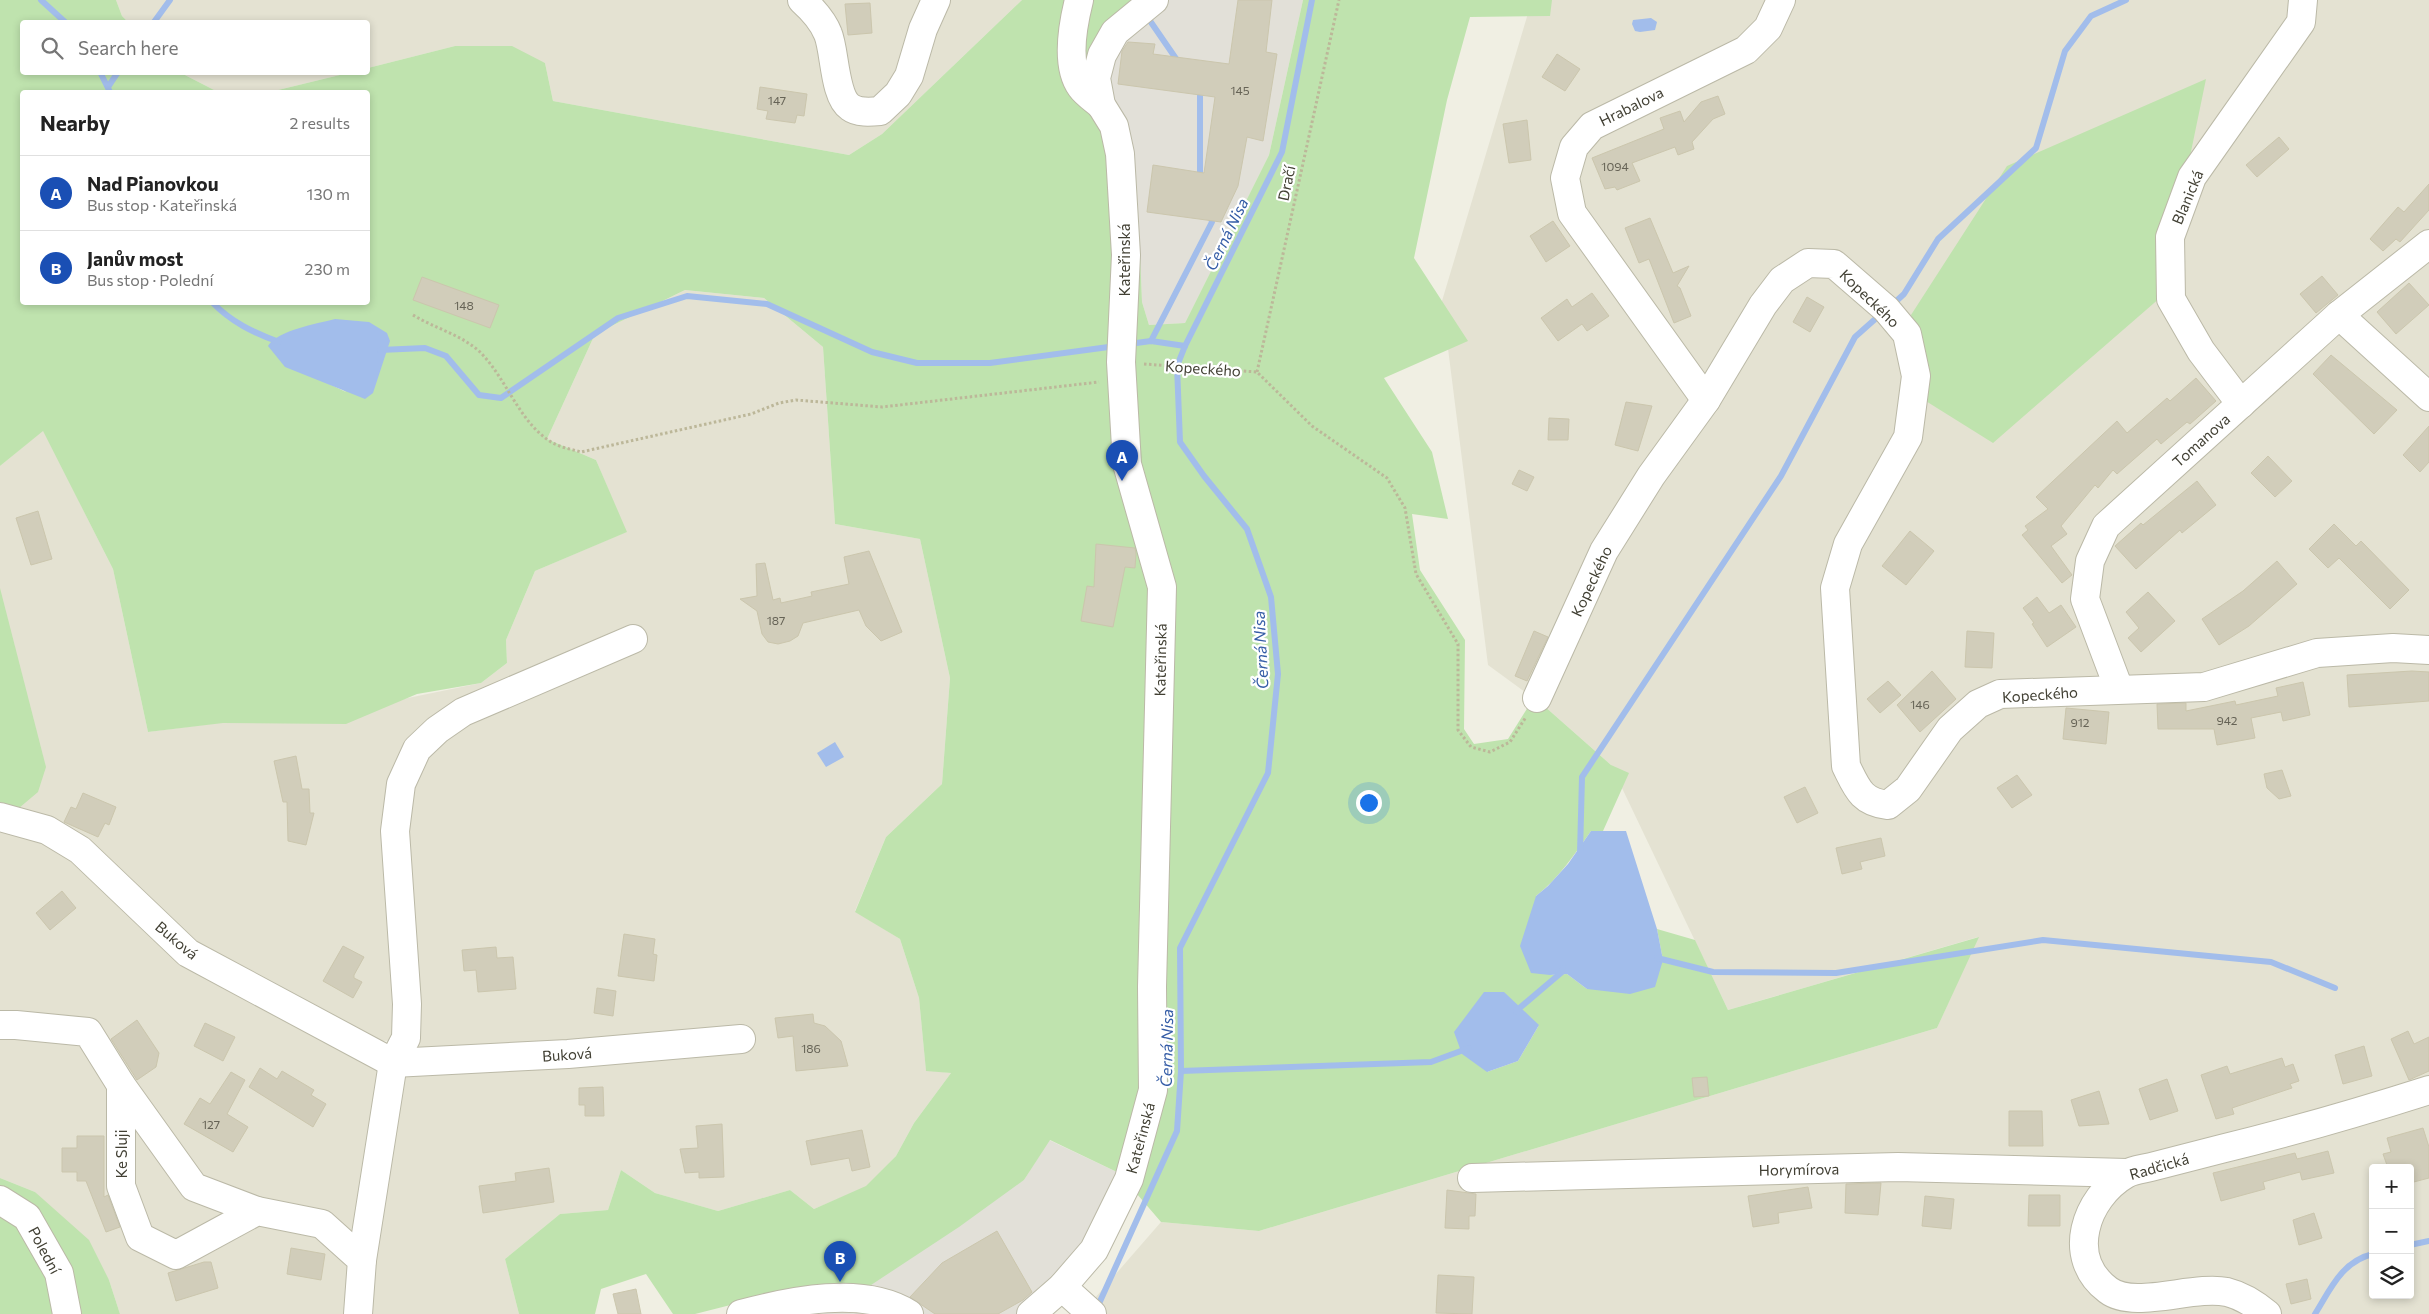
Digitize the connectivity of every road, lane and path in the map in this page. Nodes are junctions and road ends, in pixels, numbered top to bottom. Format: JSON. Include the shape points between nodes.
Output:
{"nodes":[{"id":1,"x":802,"y":0,"type":"edge"},
{"id":2,"x":936,"y":0,"type":"edge"},
{"id":3,"x":1079,"y":0,"type":"edge"},
{"id":4,"x":1154,"y":0,"type":"edge"},
{"id":5,"x":1339,"y":0,"type":"edge"},
{"id":6,"x":1781,"y":0,"type":"edge"},
{"id":7,"x":2304,"y":0,"type":"edge"},
{"id":8,"x":1101,"y":105,"type":"junction"},
{"id":9,"x":2429,"y":244,"type":"edge"},
{"id":10,"x":2339,"y":315,"type":"junction"},
{"id":11,"x":413,"y":316,"type":"dead end"},
{"id":12,"x":1154,"y":365,"type":"dead end"},
{"id":13,"x":1257,"y":372,"type":"junction"},
{"id":14,"x":1122,"y":379,"type":"junction"},
{"id":15,"x":2429,"y":397,"type":"edge"},
{"id":16,"x":1706,"y":400,"type":"junction"},
{"id":17,"x":2242,"y":404,"type":"junction"},
{"id":18,"x":633,"y":639,"type":"dead end"},
{"id":19,"x":2429,"y":650,"type":"edge"},
{"id":20,"x":2119,"y":689,"type":"junction"},
{"id":21,"x":1538,"y":698,"type":"joint"},
{"id":22,"x":0,"y":817,"type":"edge"},
{"id":23,"x":0,"y":1026,"type":"edge"},
{"id":24,"x":741,"y":1039,"type":"dead end"},
{"id":25,"x":393,"y":1063,"type":"junction"},
{"id":26,"x":121,"y":1085,"type":"junction"},
{"id":27,"x":2429,"y":1090,"type":"edge"},
{"id":28,"x":2127,"y":1173,"type":"junction"},
{"id":29,"x":1472,"y":1178,"type":"dead end"},
{"id":30,"x":0,"y":1200,"type":"edge"},
{"id":31,"x":257,"y":1211,"type":"junction"},
{"id":32,"x":362,"y":1260,"type":"junction"},
{"id":33,"x":1078,"y":1302,"type":"edge"},
{"id":34,"x":68,"y":1314,"type":"edge"},
{"id":35,"x":358,"y":1314,"type":"edge"},
{"id":36,"x":741,"y":1314,"type":"edge"},
{"id":37,"x":909,"y":1314,"type":"edge"},
{"id":38,"x":1031,"y":1314,"type":"edge"},
{"id":39,"x":2267,"y":1314,"type":"edge"}],
"edges":[{"from":1,"to":2,"type":"street","via":[[828,34],[845,102],[861,112],[880,112],[898,94],[909,76]]},
{"from":3,"to":8,"type":"street","via":[[1073,22],[1075,74],[1080,86]]},
{"from":4,"to":8,"type":"street","name":"Kateřinská","via":[[1115,32],[1102,55],[1096,78]]},
{"from":5,"to":13,"type":"path","name":"Dračí"},
{"from":6,"to":16,"type":"street","name":"Hrabalova","via":[[1768,28],[1746,50],[1592,126],[1574,147],[1566,178],[1572,213]]},
{"from":7,"to":17,"type":"street","name":"Blanická","via":[[2301,22],[2192,177],[2170,237],[2171,299],[2201,351]]},
{"from":8,"to":14,"type":"street","name":"Kateřinská","via":[[1114,126],[1120,154],[1126,255]]},
{"from":9,"to":10,"type":"street","name":"Tomanova"},
{"from":10,"to":15,"type":"street"},
{"from":10,"to":17,"type":"street","name":"Tomanova"},
{"from":11,"to":14,"type":"path","via":[[465,341],[479,352],[502,379],[520,411],[547,439],[581,452],[751,414],[796,400],[882,407]]},
{"from":12,"to":13,"type":"path","name":"Kopeckého"},
{"from":13,"to":21,"type":"path","name":"Kopeckého","via":[[1312,426],[1388,478],[1405,508],[1416,574],[1458,644],[1458,730],[1471,747],[1490,752],[1510,742]]},
{"from":14,"to":33,"type":"street","name":"Kateřinská","via":[[1127,464],[1162,587],[1152,987],[1153,1090],[1129,1179],[1094,1250]]},
{"from":16,"to":20,"type":"street","name":"Kopeckého","via":[[1782,280],[1808,263],[1834,264],[1886,308],[1907,334],[1916,376],[1908,437],[1848,544],[1835,588],[1846,766],[1858,790],[1873,803],[1888,805],[1908,789],[1950,729],[1978,704],[2000,694]]},
{"from":16,"to":21,"type":"street","name":"Kopeckého","via":[[1651,476],[1604,551]]},
{"from":17,"to":20,"type":"street","name":"Tomanova","via":[[2106,526],[2090,561],[2085,599]]},
{"from":18,"to":25,"type":"street","via":[[463,712],[417,749],[401,784],[395,831],[407,1004],[406,1038]]},
{"from":19,"to":20,"type":"street","name":"Kopeckého","via":[[2393,648],[2318,653],[2204,687]]},
{"from":22,"to":25,"type":"street","name":"Buková","via":[[47,830],[80,850],[188,953]]},
{"from":23,"to":26,"type":"street","name":"Ke Sluji","via":[[88,1032]]},
{"from":24,"to":25,"type":"street","name":"Buková","via":[[568,1054]]},
{"from":25,"to":32,"type":"street"},
{"from":26,"to":31,"type":"street","name":"Ke Sluji","via":[[194,1187]]},
{"from":26,"to":31,"type":"street","name":"Ke Sluji","via":[[122,1186],[140,1237],[176,1255]]},
{"from":27,"to":28,"type":"street","name":"Radčická","via":[[2317,1126]]},
{"from":28,"to":29,"type":"street","name":"Horymírova","via":[[1898,1167]]},
{"from":28,"to":39,"type":"street","name":"Radčická","via":[[2100,1195],[2086,1226],[2084,1253],[2092,1274],[2109,1291],[2130,1299],[2195,1291],[2227,1292],[2251,1301]]},
{"from":30,"to":34,"type":"street","name":"Polední","via":[[27,1217],[59,1273]]},
{"from":31,"to":32,"type":"street","name":"Ke Sluji","via":[[322,1224]]},
{"from":32,"to":35,"type":"street"},
{"from":33,"to":38,"type":"street","name":"Kateřinská"},
{"from":36,"to":37,"type":"street","via":[[768,1306],[850,1296],[900,1308]]}]}
